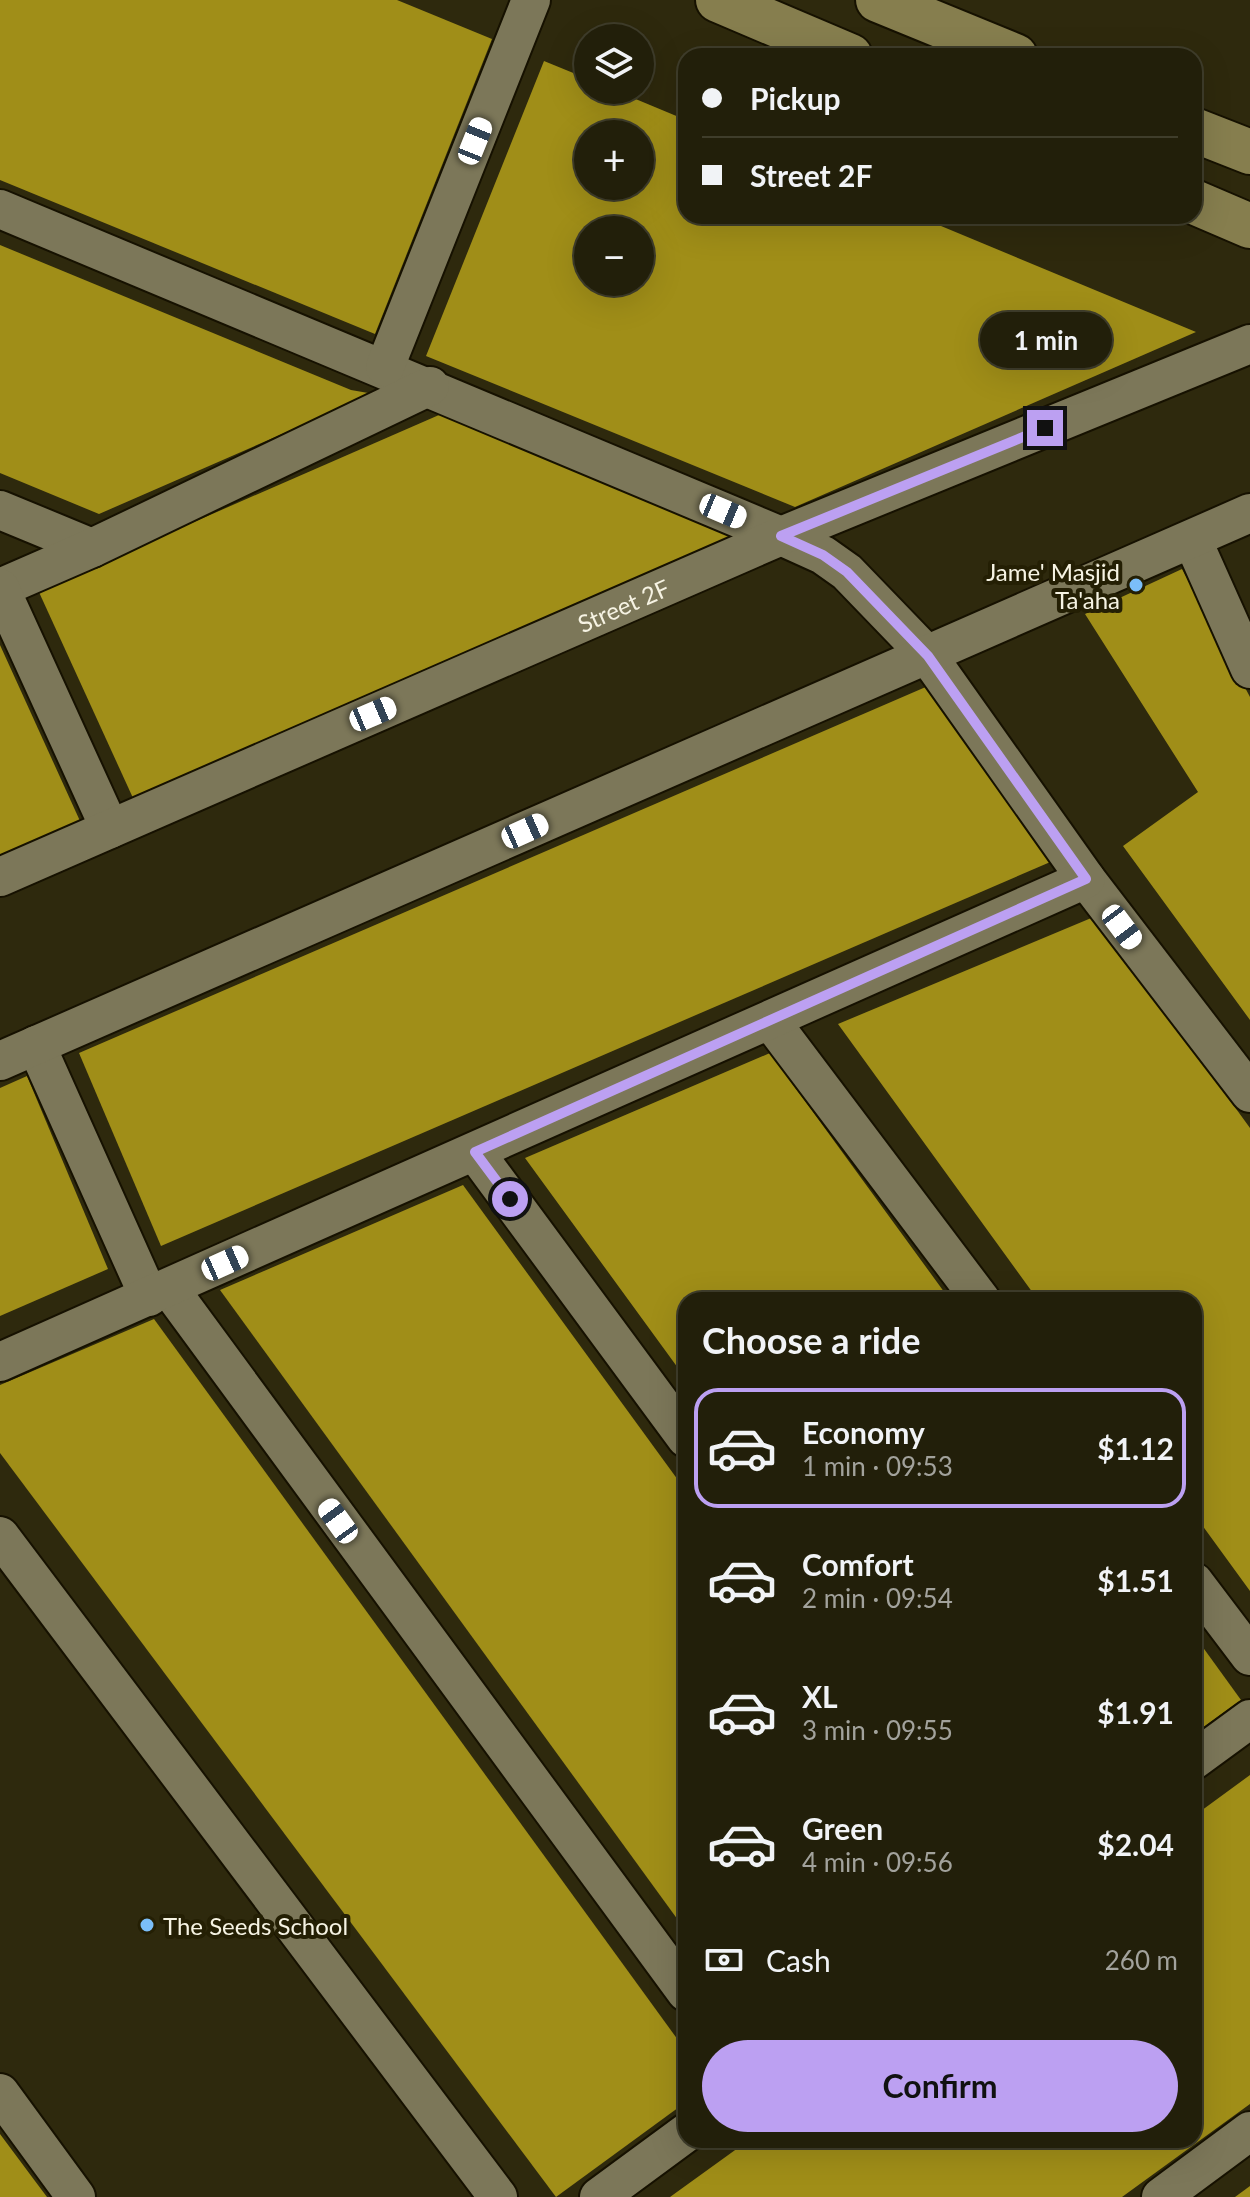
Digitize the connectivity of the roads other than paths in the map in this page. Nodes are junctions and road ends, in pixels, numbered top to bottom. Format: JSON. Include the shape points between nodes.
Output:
{"nodes":[{"id":1,"x":531,"y":0,"type":"edge"},
{"id":2,"x":718,"y":0,"type":"edge"},
{"id":3,"x":878,"y":0,"type":"edge"},
{"id":4,"x":831,"y":48,"type":"edge"},
{"id":5,"x":995,"y":48,"type":"edge"},
{"id":6,"x":1202,"y":133,"type":"edge"},
{"id":7,"x":1250,"y":152,"type":"edge"},
{"id":8,"x":1202,"y":205,"type":"edge"},
{"id":9,"x":0,"y":209,"type":"edge"},
{"id":10,"x":1250,"y":226,"type":"edge"},
{"id":11,"x":1250,"y":344,"type":"edge"},
{"id":12,"x":385,"y":367,"type":"junction"},
{"id":13,"x":430,"y":386,"type":"junction"},
{"id":14,"x":0,"y":510,"type":"edge"},
{"id":15,"x":1250,"y":513,"type":"edge"},
{"id":16,"x":781,"y":536,"type":"junction"},
{"id":17,"x":1192,"y":539,"type":"junction"},
{"id":18,"x":92,"y":548,"type":"junction"},
{"id":19,"x":0,"y":588,"type":"edge"},
{"id":20,"x":928,"y":656,"type":"junction"},
{"id":21,"x":1250,"y":669,"type":"edge"},
{"id":22,"x":110,"y":829,"type":"junction"},
{"id":23,"x":0,"y":877,"type":"edge"},
{"id":24,"x":1086,"y":879,"type":"junction"},
{"id":25,"x":770,"y":1020,"type":"junction"},
{"id":26,"x":36,"y":1045,"type":"junction"},
{"id":27,"x":0,"y":1061,"type":"edge"},
{"id":28,"x":1250,"y":1093,"type":"edge"},
{"id":29,"x":475,"y":1152,"type":"junction"},
{"id":30,"x":159,"y":1292,"type":"junction"},
{"id":31,"x":975,"y":1292,"type":"edge"},
{"id":32,"x":0,"y":1362,"type":"edge"},
{"id":33,"x":678,"y":1427,"type":"edge"},
{"id":34,"x":0,"y":1536,"type":"edge"},
{"id":35,"x":1202,"y":1593,"type":"edge"},
{"id":36,"x":1250,"y":1656,"type":"edge"},
{"id":37,"x":1250,"y":1719,"type":"edge"},
{"id":38,"x":1202,"y":1754,"type":"edge"},
{"id":39,"x":678,"y":1981,"type":"edge"},
{"id":40,"x":0,"y":2093,"type":"edge"},
{"id":41,"x":1250,"y":2131,"type":"edge"},
{"id":42,"x":678,"y":2139,"type":"edge"},
{"id":43,"x":76,"y":2197,"type":"edge"},
{"id":44,"x":498,"y":2197,"type":"edge"},
{"id":45,"x":599,"y":2197,"type":"edge"},
{"id":46,"x":1161,"y":2197,"type":"edge"}],
"edges":[{"from":1,"to":12,"type":"street"},
{"from":2,"to":4,"type":"main road"},
{"from":3,"to":5,"type":"main road"},
{"from":6,"to":7,"type":"main road"},
{"from":8,"to":10,"type":"main road"},
{"from":9,"to":12,"type":"street"},
{"from":11,"to":16,"type":"street","name":"Street 2F"},
{"from":12,"to":13,"type":"street"},
{"from":13,"to":16,"type":"street"},
{"from":13,"to":18,"type":"street"},
{"from":14,"to":18,"type":"street"},
{"from":15,"to":17,"type":"street"},
{"from":16,"to":20,"type":"street","via":[[847,572]]},
{"from":16,"to":22,"type":"street","name":"Street 2F"},
{"from":17,"to":20,"type":"street"},
{"from":17,"to":21,"type":"street"},
{"from":18,"to":19,"type":"street"},
{"from":19,"to":22,"type":"street"},
{"from":20,"to":24,"type":"street"},
{"from":20,"to":26,"type":"street"},
{"from":22,"to":23,"type":"street","name":"Street 2F"},
{"from":24,"to":25,"type":"street"},
{"from":24,"to":28,"type":"street"},
{"from":25,"to":29,"type":"street"},
{"from":25,"to":31,"type":"street"},
{"from":26,"to":27,"type":"street"},
{"from":26,"to":30,"type":"street"},
{"from":29,"to":30,"type":"street"},
{"from":29,"to":33,"type":"street"},
{"from":30,"to":32,"type":"street"},
{"from":30,"to":39,"type":"street"},
{"from":34,"to":44,"type":"street"},
{"from":35,"to":36,"type":"street"},
{"from":37,"to":38,"type":"street"},
{"from":40,"to":43,"type":"street"},
{"from":41,"to":46,"type":"street"},
{"from":42,"to":45,"type":"street"}]}
